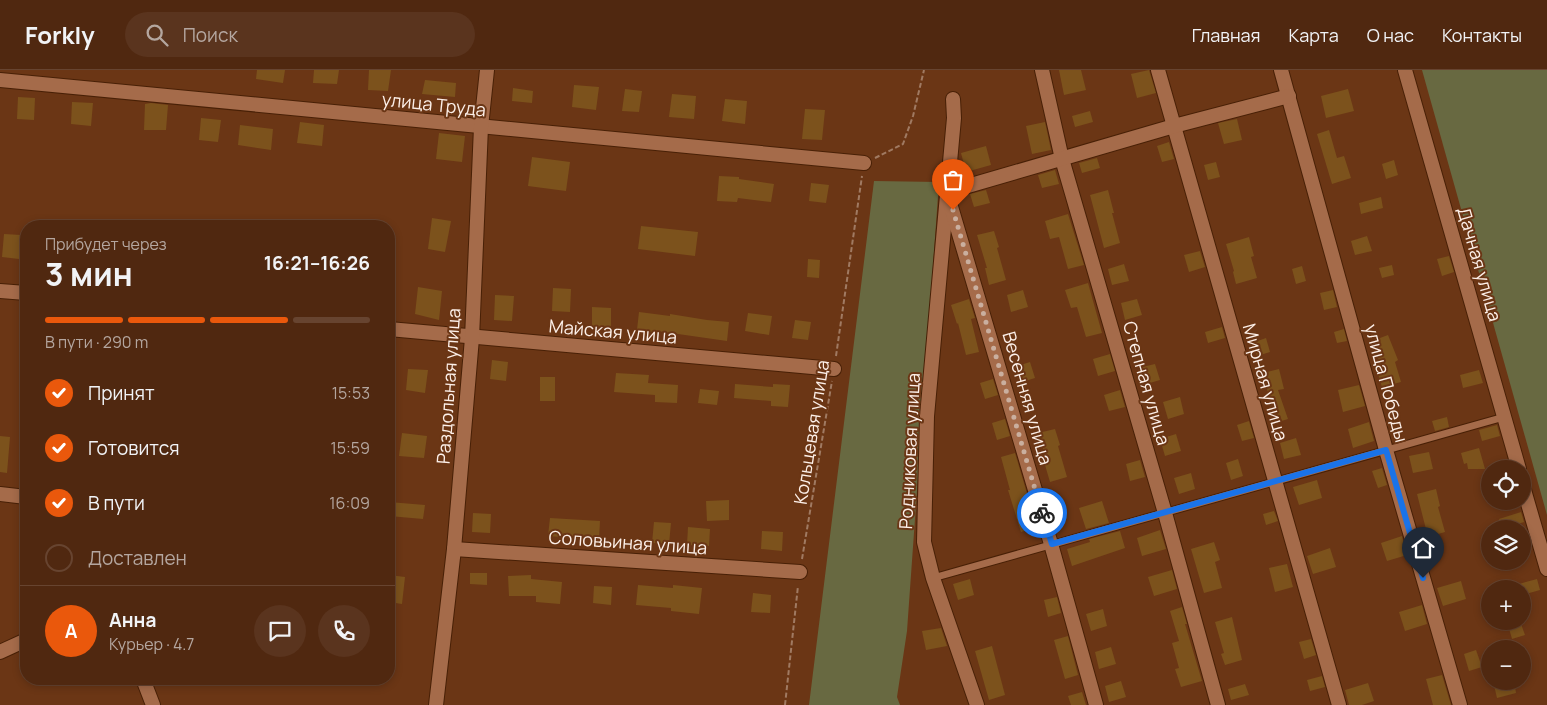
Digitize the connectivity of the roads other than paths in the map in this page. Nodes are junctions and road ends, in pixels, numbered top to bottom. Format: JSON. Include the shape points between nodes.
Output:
{"nodes":[{"id":1,"x":487,"y":70,"type":"edge"},
{"id":2,"x":1042,"y":70,"type":"edge"},
{"id":3,"x":1158,"y":70,"type":"edge"},
{"id":4,"x":1281,"y":70,"type":"edge"},
{"id":5,"x":1405,"y":70,"type":"edge"},
{"id":6,"x":0,"y":80,"type":"edge"},
{"id":7,"x":1289,"y":96,"type":"junction"},
{"id":8,"x":953,"y":99,"type":"dead end"},
{"id":9,"x":1174,"y":126,"type":"junction"},
{"id":10,"x":481,"y":127,"type":"junction"},
{"id":11,"x":1062,"y":159,"type":"junction"},
{"id":12,"x":864,"y":163,"type":"road end"},
{"id":13,"x":947,"y":192,"type":"junction"},
{"id":14,"x":0,"y":291,"type":"edge"},
{"id":15,"x":20,"y":293,"type":"edge"},
{"id":16,"x":395,"y":330,"type":"edge"},
{"id":17,"x":472,"y":338,"type":"junction"},
{"id":18,"x":834,"y":369,"type":"road end"},
{"id":19,"x":1504,"y":417,"type":"junction"},
{"id":20,"x":1386,"y":450,"type":"junction"},
{"id":21,"x":1516,"y":460,"type":"edge"},
{"id":22,"x":1275,"y":481,"type":"junction"},
{"id":23,"x":0,"y":494,"type":"edge"},
{"id":24,"x":20,"y":496,"type":"edge"},
{"id":25,"x":1530,"y":510,"type":"edge"},
{"id":26,"x":1165,"y":513,"type":"junction"},
{"id":27,"x":1052,"y":544,"type":"junction"},
{"id":28,"x":454,"y":548,"type":"junction"},
{"id":29,"x":1547,"y":569,"type":"edge"},
{"id":30,"x":800,"y":572,"type":"road end"},
{"id":31,"x":933,"y":578,"type":"junction"},
{"id":32,"x":20,"y":643,"type":"edge"},
{"id":33,"x":0,"y":652,"type":"edge"},
{"id":34,"x":145,"y":685,"type":"edge"},
{"id":35,"x":152,"y":705,"type":"edge"},
{"id":36,"x":436,"y":705,"type":"edge"},
{"id":37,"x":977,"y":705,"type":"edge"},
{"id":38,"x":1096,"y":705,"type":"edge"},
{"id":39,"x":1218,"y":705,"type":"edge"},
{"id":40,"x":1339,"y":705,"type":"edge"},
{"id":41,"x":1460,"y":705,"type":"edge"}],
"edges":[{"from":1,"to":10,"type":"street","name":"Раздольная улица"},
{"from":2,"to":11,"type":"street","name":"Степная улица"},
{"from":3,"to":9,"type":"street","name":"Мирная улица"},
{"from":4,"to":7,"type":"street","name":"улица Победы"},
{"from":5,"to":19,"type":"street","name":"Дачная улица"},
{"from":6,"to":10,"type":"street","name":"улица Труда"},
{"from":7,"to":9,"type":"street"},
{"from":7,"to":20,"type":"street","name":"улица Победы"},
{"from":8,"to":13,"type":"street","name":"Весенняя улица"},
{"from":9,"to":11,"type":"street"},
{"from":9,"to":22,"type":"street","name":"Мирная улица"},
{"from":10,"to":12,"type":"street","name":"улица Труда"},
{"from":10,"to":17,"type":"street","name":"Раздольная улица"},
{"from":11,"to":13,"type":"street"},
{"from":11,"to":26,"type":"street","name":"Степная улица"},
{"from":13,"to":27,"type":"street","name":"Весенняя улица"},
{"from":13,"to":31,"type":"street","name":"Родниковая улица","via":[[927,416],[924,542]]},
{"from":14,"to":15,"type":"street"},
{"from":16,"to":17,"type":"street","name":"Майская улица"},
{"from":17,"to":18,"type":"street","name":"Майская улица"},
{"from":17,"to":28,"type":"street","name":"Раздольная улица"},
{"from":19,"to":20,"type":"lane"},
{"from":19,"to":21,"type":"street","name":"Дачная улица"},
{"from":20,"to":22,"type":"lane"},
{"from":20,"to":41,"type":"street","name":"улица Победы"},
{"from":22,"to":26,"type":"lane"},
{"from":22,"to":40,"type":"street","name":"Мирная улица"},
{"from":23,"to":24,"type":"street"},
{"from":25,"to":29,"type":"street"},
{"from":26,"to":27,"type":"lane"},
{"from":26,"to":39,"type":"street","name":"Степная улица"},
{"from":27,"to":31,"type":"lane"},
{"from":27,"to":38,"type":"street","name":"Весенняя улица"},
{"from":28,"to":30,"type":"street","name":"Соловьиная улица"},
{"from":28,"to":36,"type":"street","name":"Раздольная улица"},
{"from":31,"to":37,"type":"street","name":"Родниковая улица"},
{"from":32,"to":33,"type":"street"},
{"from":34,"to":35,"type":"street"}]}
